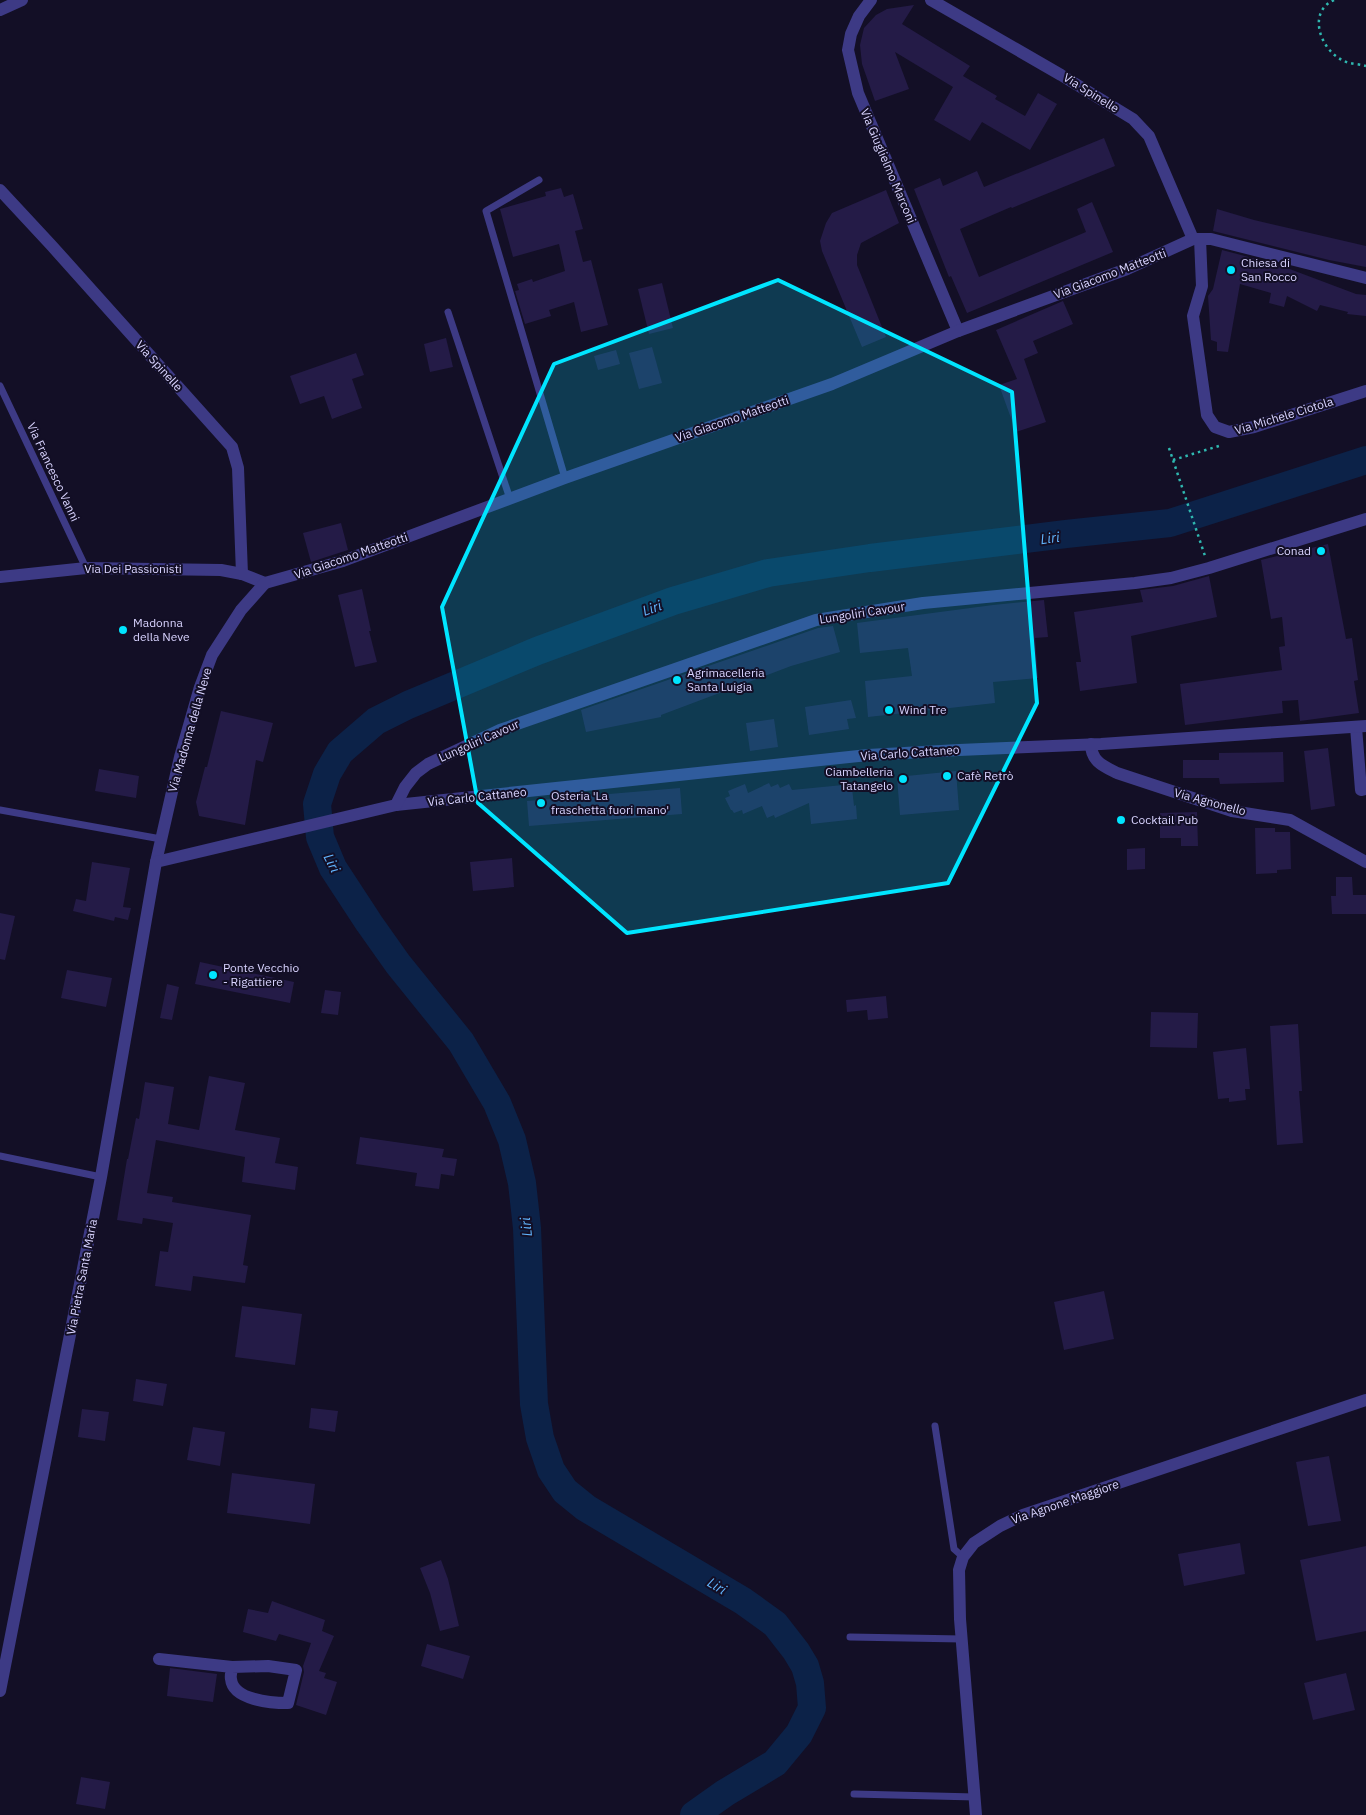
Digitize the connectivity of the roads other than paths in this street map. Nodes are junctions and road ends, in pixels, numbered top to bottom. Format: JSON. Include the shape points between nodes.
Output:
{"nodes":[{"id":1,"x":22,"y":0,"type":"edge"},
{"id":2,"x":871,"y":0,"type":"edge"},
{"id":3,"x":931,"y":0,"type":"edge"},
{"id":4,"x":0,"y":10,"type":"edge"},
{"id":5,"x":539,"y":180,"type":"dead end"},
{"id":6,"x":0,"y":190,"type":"edge"},
{"id":7,"x":1197,"y":239,"type":"junction"},
{"id":8,"x":1366,"y":278,"type":"edge"},
{"id":9,"x":448,"y":312,"type":"dead end"},
{"id":10,"x":958,"y":331,"type":"junction"},
{"id":11,"x":0,"y":386,"type":"edge"},
{"id":12,"x":1366,"y":391,"type":"edge"},
{"id":13,"x":565,"y":478,"type":"junction"},
{"id":14,"x":510,"y":499,"type":"junction"},
{"id":15,"x":1366,"y":519,"type":"edge"},
{"id":16,"x":86,"y":568,"type":"junction"},
{"id":17,"x":242,"y":574,"type":"junction"},
{"id":18,"x":0,"y":577,"type":"edge"},
{"id":19,"x":265,"y":583,"type":"junction"},
{"id":20,"x":1361,"y":727,"type":"edge"},
{"id":21,"x":1091,"y":744,"type":"junction"},
{"id":22,"x":1366,"y":790,"type":"edge"},
{"id":23,"x":396,"y":805,"type":"junction"},
{"id":24,"x":0,"y":810,"type":"edge"},
{"id":25,"x":161,"y":839,"type":"junction"},
{"id":26,"x":156,"y":862,"type":"junction"},
{"id":27,"x":1366,"y":862,"type":"edge"},
{"id":28,"x":0,"y":1156,"type":"edge"},
{"id":29,"x":102,"y":1177,"type":"junction"},
{"id":30,"x":1366,"y":1400,"type":"edge"},
{"id":31,"x":935,"y":1426,"type":"dead end"},
{"id":32,"x":963,"y":1557,"type":"junction"},
{"id":33,"x":850,"y":1637,"type":"dead end"},
{"id":34,"x":962,"y":1639,"type":"junction"},
{"id":35,"x":159,"y":1659,"type":"dead end"},
{"id":36,"x":232,"y":1667,"type":"junction"},
{"id":37,"x":0,"y":1691,"type":"edge"},
{"id":38,"x":854,"y":1794,"type":"dead end"},
{"id":39,"x":974,"y":1797,"type":"junction"},
{"id":40,"x":976,"y":1815,"type":"edge"}],
"edges":[{"from":1,"to":4,"type":"street"},
{"from":2,"to":10,"type":"street","name":"Via Giuglielmo Marconi","via":[[850,34],[848,50],[858,93]]},
{"from":3,"to":7,"type":"street","name":"Via Spinelle","via":[[1133,119],[1149,136]]},
{"from":5,"to":13,"type":"lane","via":[[486,211]]},
{"from":6,"to":17,"type":"street","name":"Via Spinelle","via":[[232,447],[238,468]]},
{"from":7,"to":8,"type":"street","via":[[1244,246]]},
{"from":7,"to":10,"type":"street","name":"Via Giacomo Matteotti","via":[[1128,269]]},
{"from":7,"to":12,"type":"street","name":"Via Michele Ciotola","via":[[1202,286],[1193,316],[1207,415],[1215,426],[1229,432],[1254,427]]},
{"from":9,"to":14,"type":"lane"},
{"from":10,"to":13,"type":"street","name":"Via Giacomo Matteotti","via":[[832,384]]},
{"from":11,"to":16,"type":"lane","name":"Via Francesco Vanni"},
{"from":13,"to":14,"type":"street","name":"Via Giacomo Matteotti"},
{"from":14,"to":19,"type":"street","name":"Via Giacomo Matteotti","via":[[343,561]]},
{"from":15,"to":23,"type":"street","name":"Lungoliri Cavour","via":[[1171,578],[923,603],[816,620],[500,730],[428,764],[405,786]]},
{"from":16,"to":17,"type":"street","name":"Via Dei Passionisti","via":[[221,570]]},
{"from":16,"to":18,"type":"street","name":"Via Dei Passionisti"},
{"from":17,"to":19,"type":"street","name":"Via Dei Passionisti"},
{"from":19,"to":25,"type":"street","name":"Via Madonna della Neve","via":[[241,610],[212,655],[180,757]]},
{"from":20,"to":21,"type":"street","name":"Via Carlo Cattaneo"},
{"from":20,"to":22,"type":"street","via":[[1361,790]]},
{"from":21,"to":23,"type":"street","name":"Via Carlo Cattaneo","via":[[868,755]]},
{"from":21,"to":27,"type":"street","name":"Via Agnonello","via":[[1094,758],[1117,774],[1232,810],[1290,820]]},
{"from":23,"to":26,"type":"street","name":"Via Carlo Cattaneo"},
{"from":24,"to":25,"type":"lane"},
{"from":25,"to":26,"type":"street","name":"Via Madonna della Neve"},
{"from":26,"to":29,"type":"street","name":"Via Pietra Santa Maria"},
{"from":28,"to":29,"type":"lane"},
{"from":29,"to":37,"type":"street","name":"Via Pietra Santa Maria"},
{"from":30,"to":32,"type":"street","name":"Via Agnone Maggiore","via":[[1023,1515],[987,1533]]},
{"from":31,"to":32,"type":"lane","via":[[954,1549]]},
{"from":32,"to":34,"type":"street","via":[[959,1570]]},
{"from":33,"to":34,"type":"lane"},
{"from":34,"to":39,"type":"street"},
{"from":35,"to":36,"type":"street"},
{"from":36,"to":36,"type":"street","via":[[231,1680],[242,1696],[288,1703],[296,1670],[274,1666]]},
{"from":38,"to":39,"type":"lane"},
{"from":39,"to":40,"type":"street"}]}
